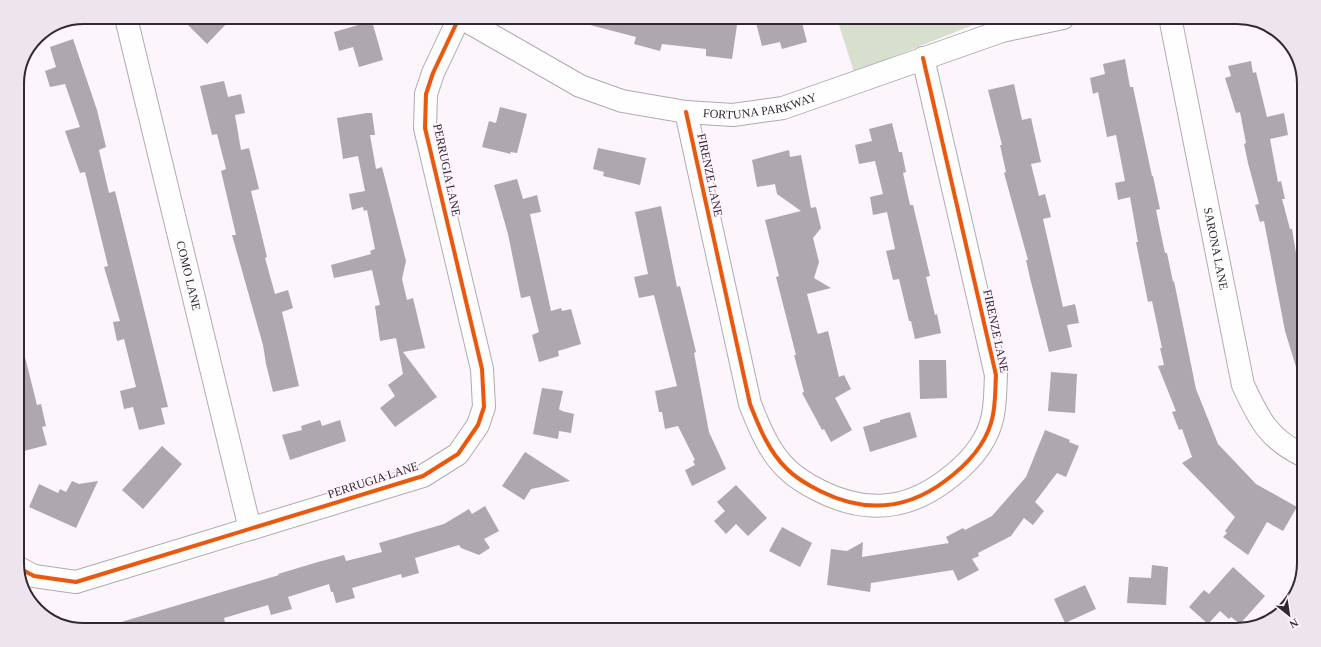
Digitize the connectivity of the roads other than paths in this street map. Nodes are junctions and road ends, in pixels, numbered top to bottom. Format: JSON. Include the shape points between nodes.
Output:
{"nodes":[{"id":1,"x":127,"y":24,"type":"edge"},
{"id":2,"x":456,"y":24,"type":"edge"},
{"id":3,"x":472,"y":24,"type":"edge"},
{"id":4,"x":1035,"y":24,"type":"edge"},
{"id":5,"x":1171,"y":24,"type":"edge"},
{"id":6,"x":923,"y":58,"type":"junction"},
{"id":7,"x":686,"y":112,"type":"junction"},
{"id":8,"x":1297,"y":452,"type":"edge"},
{"id":9,"x":250,"y":529,"type":"junction"},
{"id":10,"x":24,"y":571,"type":"edge"}],
"edges":[{"from":1,"to":9,"type":"street","name":"COMO LANE"},
{"from":2,"to":9,"type":"street","name":"PERRUGIA LANE","via":[[426,94],[425,128],[482,369],[484,407],[478,425],[458,454],[423,476]]},
{"from":3,"to":7,"type":"street","name":"FORTUNA PARKWAY","via":[[580,86],[622,101]]},
{"from":4,"to":6,"type":"street","name":"FORTUNA PARKWAY","via":[[1002,31]]},
{"from":5,"to":8,"type":"street","name":"SARONA LANE","via":[[1243,385],[1261,422],[1282,444]]},
{"from":6,"to":7,"type":"street","name":"FORTUNA PARKWAY","via":[[783,108],[733,115]]},
{"from":6,"to":7,"type":"street","name":"FIRENZE LANE","via":[[996,375],[991,423],[979,448],[958,472],[932,491],[907,501],[874,507],[857,505],[829,496],[802,482],[786,469],[761,433],[750,404]]},
{"from":9,"to":10,"type":"street","name":"PERRUGIA LANE","via":[[76,582],[34,576]]}]}
